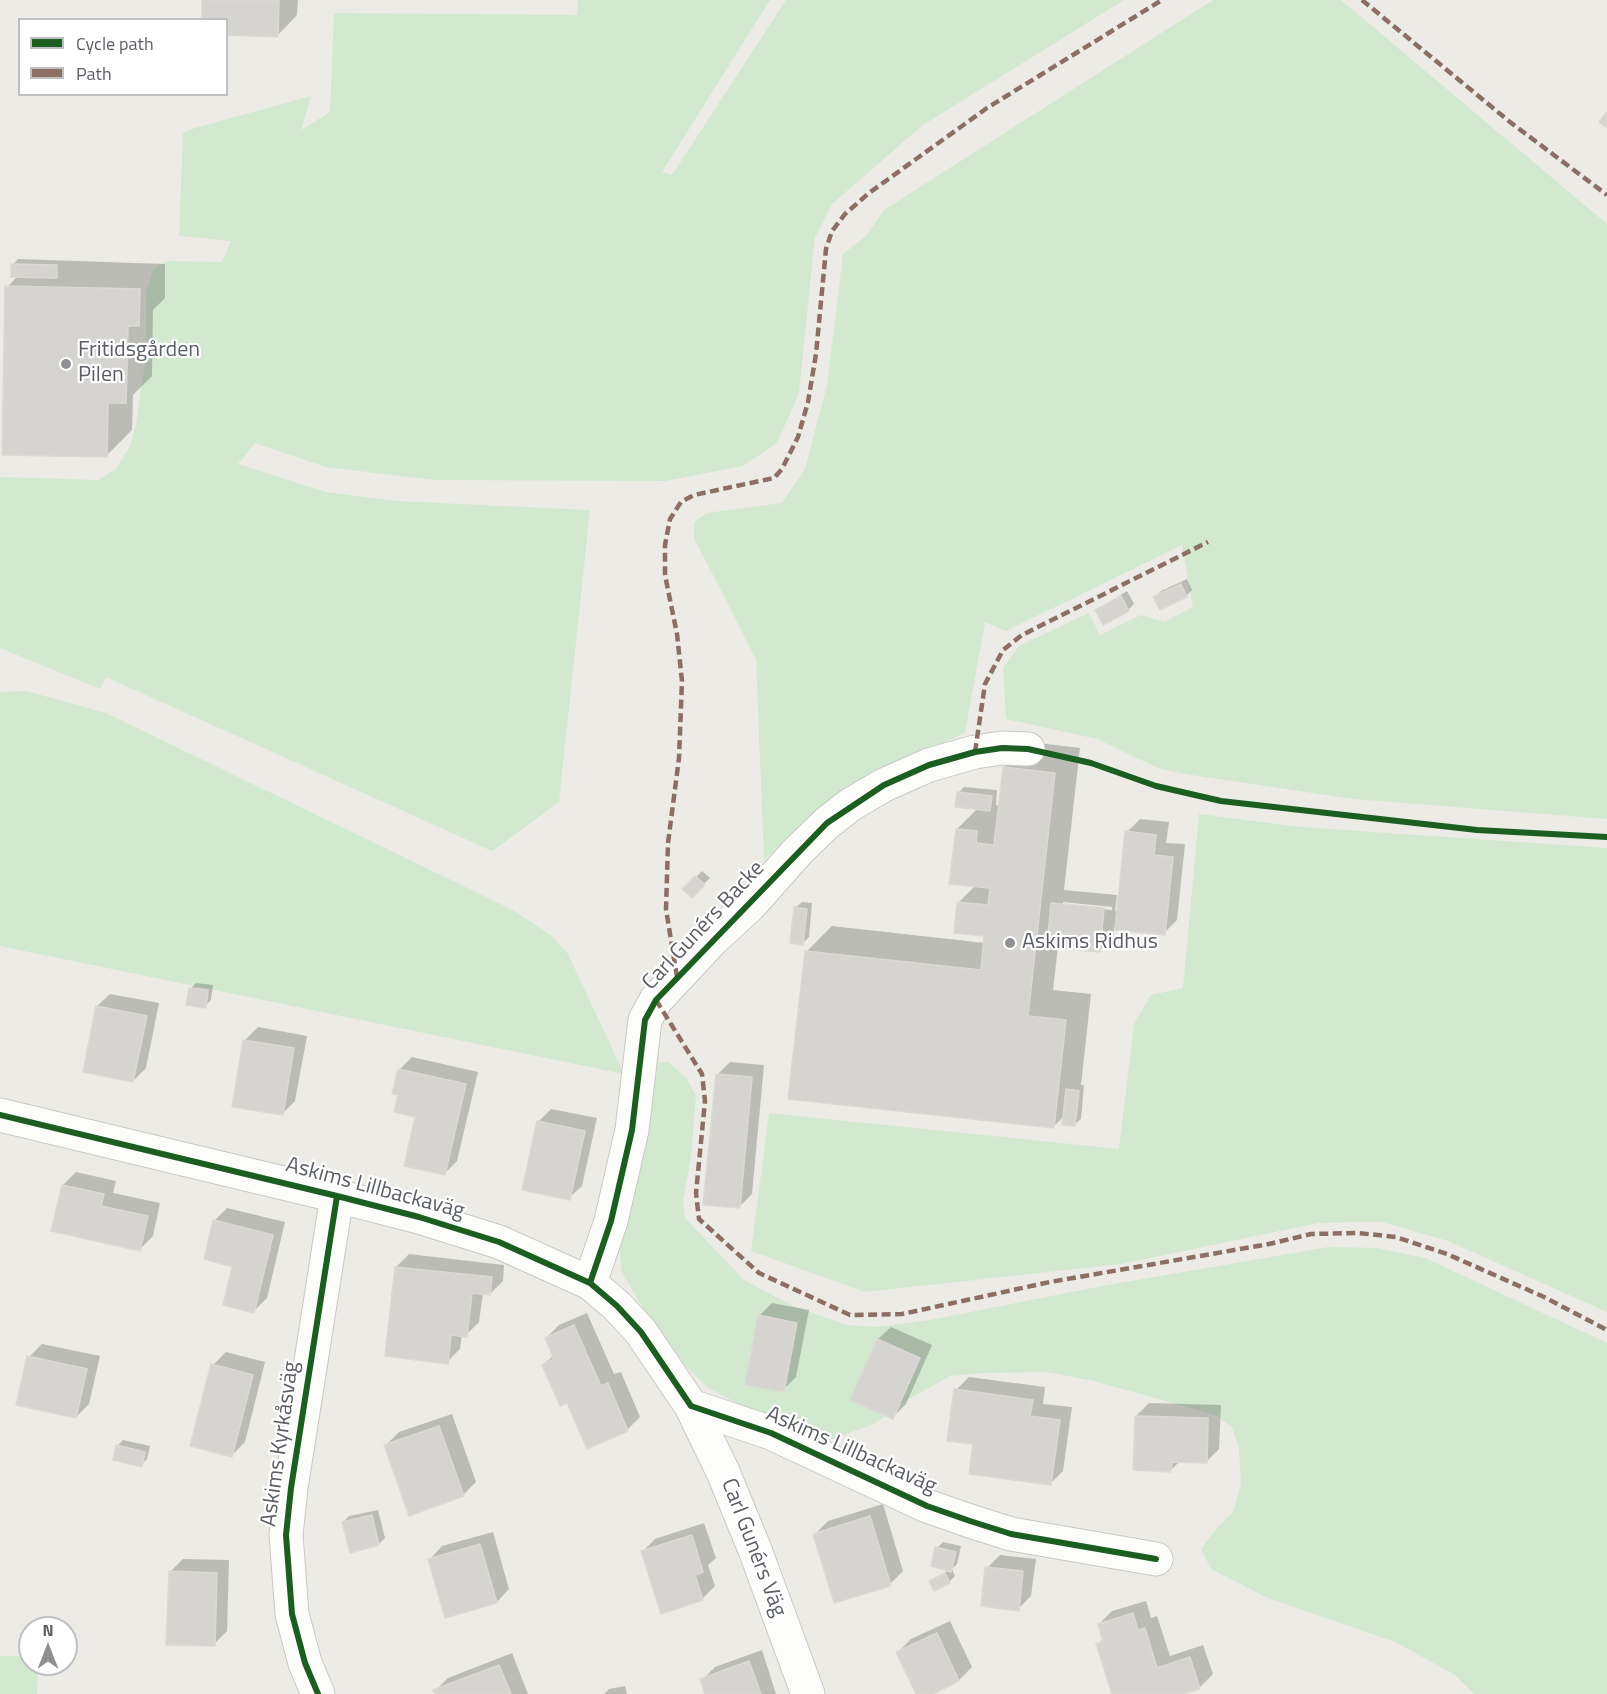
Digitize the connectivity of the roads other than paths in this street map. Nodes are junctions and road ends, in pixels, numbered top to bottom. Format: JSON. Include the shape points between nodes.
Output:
{"nodes":[{"id":1,"x":1028,"y":749,"type":"dead end"},
{"id":2,"x":0,"y":1115,"type":"edge"},
{"id":3,"x":337,"y":1196,"type":"junction"},
{"id":4,"x":590,"y":1283,"type":"junction"},
{"id":5,"x":691,"y":1406,"type":"junction"},
{"id":6,"x":1156,"y":1559,"type":"dead end"},
{"id":7,"x":318,"y":1694,"type":"edge"},
{"id":8,"x":808,"y":1694,"type":"edge"}],
"edges":[{"from":1,"to":4,"type":"street","name":"Carl Gunérs Backe","via":[[975,752],[930,765],[850,805],[798,851],[656,1000],[645,1020],[632,1130],[611,1221]]},
{"from":2,"to":3,"type":"street","name":"Askims Lillbackaväg"},
{"from":3,"to":4,"type":"street","name":"Askims Lillbackaväg","via":[[498,1242]]},
{"from":3,"to":7,"type":"street","name":"Askims Kyrkåsväg","via":[[286,1535],[291,1614]]},
{"from":4,"to":5,"type":"street","name":"Askims Lillbackaväg","via":[[641,1332]]},
{"from":5,"to":6,"type":"street","name":"Askims Lillbackaväg","via":[[771,1433],[927,1506],[970,1521],[1011,1534]]},
{"from":5,"to":8,"type":"street","name":"Carl Gunérs Väg","via":[[755,1550]]}]}
